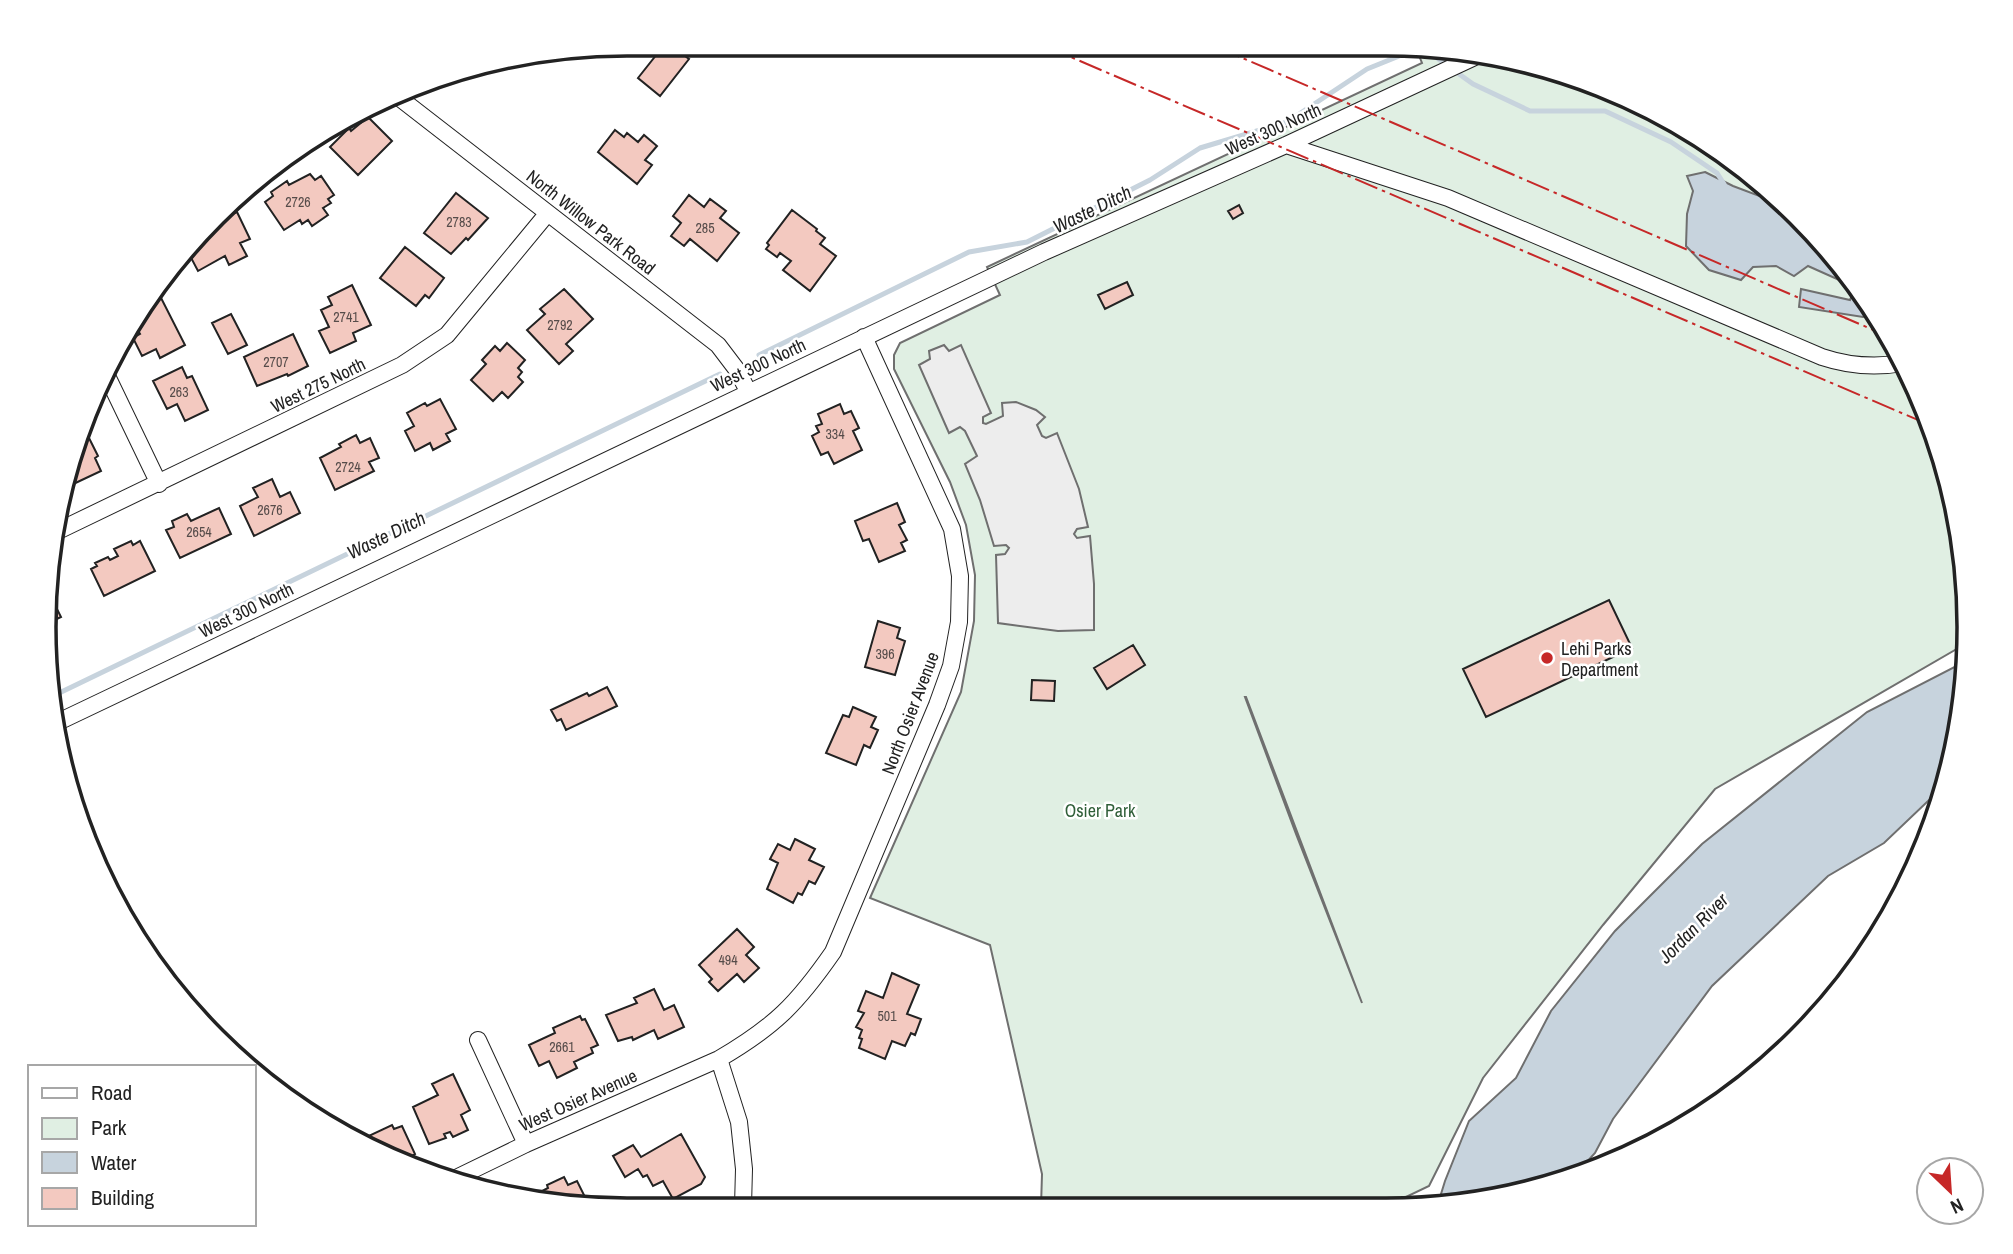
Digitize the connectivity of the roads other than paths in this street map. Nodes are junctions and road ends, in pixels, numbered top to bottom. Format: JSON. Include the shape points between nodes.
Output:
{"nodes":[{"id":1,"x":1465,"y":62,"type":"edge"},
{"id":2,"x":404,"y":101,"type":"edge"},
{"id":3,"x":1286,"y":145,"type":"junction"},
{"id":4,"x":547,"y":214,"type":"junction"},
{"id":5,"x":863,"y":337,"type":"junction"},
{"id":6,"x":1893,"y":364,"type":"edge"},
{"id":7,"x":111,"y":383,"type":"edge"},
{"id":8,"x":748,"y":391,"type":"junction"},
{"id":9,"x":159,"y":484,"type":"junction"},
{"id":10,"x":65,"y":528,"type":"edge"},
{"id":11,"x":64,"y":719,"type":"edge"},
{"id":12,"x":478,"y":1040,"type":"dead end"},
{"id":13,"x":719,"y":1059,"type":"junction"},
{"id":14,"x":526,"y":1144,"type":"junction"},
{"id":15,"x":464,"y":1174,"type":"edge"},
{"id":16,"x":744,"y":1198,"type":"edge"}],
"edges":[{"from":1,"to":3,"type":"street","name":"West 300 North"},
{"from":2,"to":4,"type":"street","name":"North Willow Park Road"},
{"from":3,"to":5,"type":"street","name":"West 300 North","via":[[1044,251]]},
{"from":3,"to":6,"type":"street","via":[[1448,198],[1822,357],[1843,364]]},
{"from":4,"to":8,"type":"street","name":"North Willow Park Road","via":[[718,345]]},
{"from":4,"to":9,"type":"street","name":"West 275 North","via":[[447,335],[402,365]]},
{"from":5,"to":8,"type":"street","name":"West 300 North"},
{"from":5,"to":13,"type":"street","name":"North Osier Avenue","via":[[952,529],[960,576],[959,622],[951,666],[833,951],[789,1010]]},
{"from":7,"to":9,"type":"street"},
{"from":8,"to":11,"type":"street","name":"West 300 North"},
{"from":9,"to":10,"type":"street","name":"West 275 North"},
{"from":12,"to":14,"type":"street"},
{"from":13,"to":14,"type":"street","name":"West Osier Avenue"},
{"from":13,"to":16,"type":"street","via":[[739,1122]]},
{"from":14,"to":15,"type":"street","name":"West Osier Avenue"}]}
